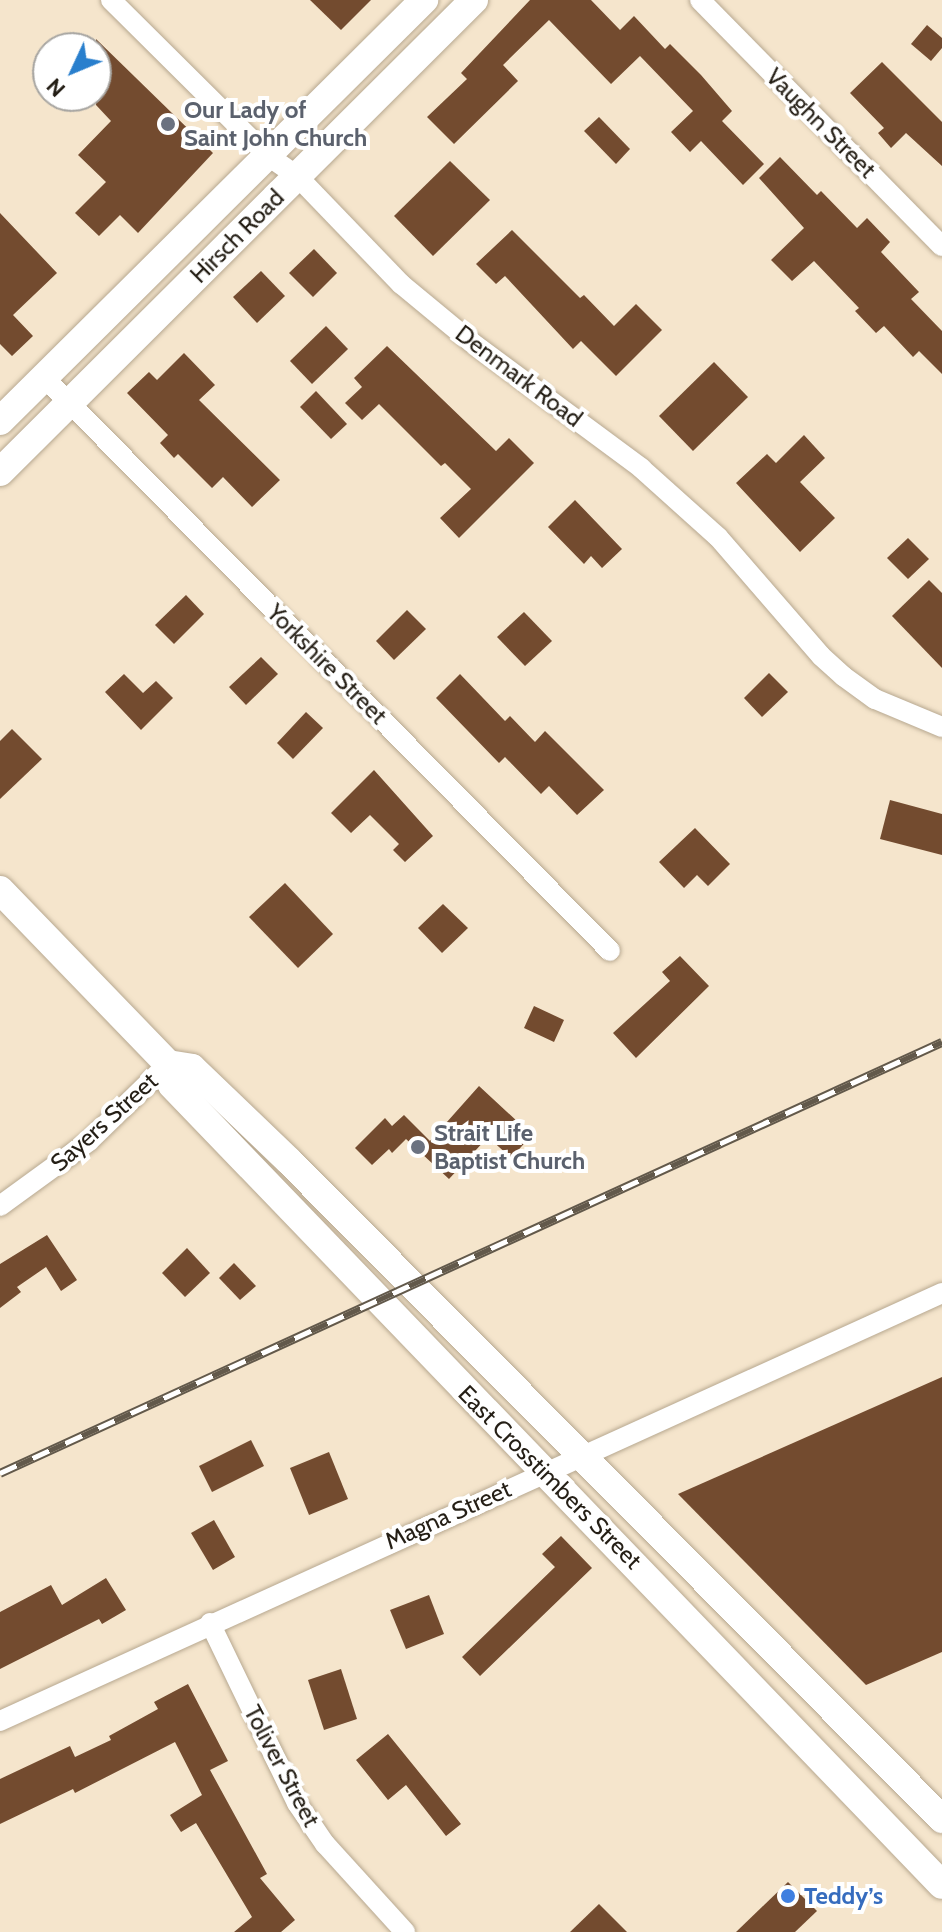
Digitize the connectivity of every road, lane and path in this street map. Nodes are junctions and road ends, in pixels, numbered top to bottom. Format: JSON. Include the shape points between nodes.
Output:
{"nodes":[{"id":1,"x":111,"y":0,"type":"edge"},
{"id":2,"x":424,"y":0,"type":"edge"},
{"id":3,"x":474,"y":0,"type":"edge"},
{"id":4,"x":700,"y":0,"type":"edge"},
{"id":5,"x":267,"y":155,"type":"junction"},
{"id":6,"x":297,"y":176,"type":"junction"},
{"id":7,"x":942,"y":246,"type":"edge"},
{"id":8,"x":44,"y":377,"type":"junction"},
{"id":9,"x":69,"y":403,"type":"junction"},
{"id":10,"x":0,"y":421,"type":"edge"},
{"id":11,"x":0,"y":472,"type":"edge"},
{"id":12,"x":942,"y":727,"type":"edge"},
{"id":13,"x":0,"y":890,"type":"edge"},
{"id":14,"x":610,"y":951,"type":"dead end"},
{"id":15,"x":168,"y":1064,"type":"junction"},
{"id":16,"x":0,"y":1206,"type":"edge"},
{"id":17,"x":942,"y":1293,"type":"edge"},
{"id":18,"x":580,"y":1454,"type":"junction"},
{"id":19,"x":546,"y":1470,"type":"junction"},
{"id":20,"x":210,"y":1623,"type":"junction"},
{"id":21,"x":0,"y":1721,"type":"edge"},
{"id":22,"x":942,"y":1819,"type":"edge"},
{"id":23,"x":942,"y":1885,"type":"edge"},
{"id":24,"x":405,"y":1932,"type":"edge"}],
"edges":[{"from":1,"to":5,"type":"street","name":"Denmark Road"},
{"from":2,"to":5,"type":"main road","name":"Hirsch Road"},
{"from":3,"to":6,"type":"main road","name":"Hirsch Road"},
{"from":4,"to":7,"type":"street","name":"Vaughn Street"},
{"from":5,"to":6,"type":"street","name":"Denmark Road"},
{"from":5,"to":8,"type":"main road","name":"Hirsch Road"},
{"from":6,"to":9,"type":"main road","name":"Hirsch Road"},
{"from":6,"to":12,"type":"street","name":"Denmark Road","via":[[401,284],[641,468],[718,537],[843,676],[875,699]]},
{"from":8,"to":9,"type":"street","name":"Yorkshire Street"},
{"from":8,"to":10,"type":"main road","name":"Hirsch Road"},
{"from":9,"to":11,"type":"main road","name":"Hirsch Road"},
{"from":9,"to":14,"type":"street","name":"Yorkshire Street"},
{"from":13,"to":15,"type":"main road","name":"East Crosstimbers Street"},
{"from":15,"to":16,"type":"street","name":"Sayers Street","via":[[89,1141]]},
{"from":15,"to":18,"type":"main road","name":"East Crosstimbers Street","via":[[192,1068]]},
{"from":15,"to":19,"type":"main road","name":"East Crosstimbers Street","via":[[172,1085]]},
{"from":17,"to":18,"type":"street","name":"Magna Street"},
{"from":18,"to":19,"type":"street","name":"Magna Street"},
{"from":18,"to":22,"type":"main road","name":"East Crosstimbers Street"},
{"from":19,"to":20,"type":"street","name":"Magna Street"},
{"from":19,"to":23,"type":"main road","name":"East Crosstimbers Street"},
{"from":20,"to":21,"type":"street","name":"Magna Street"},
{"from":20,"to":24,"type":"street","name":"Toliver Street","via":[[297,1803],[325,1844]]}]}
